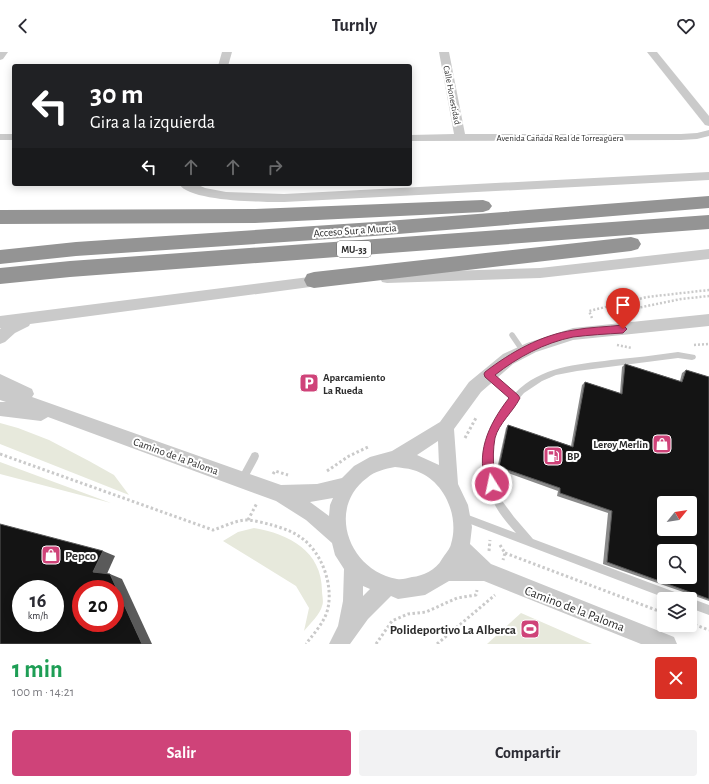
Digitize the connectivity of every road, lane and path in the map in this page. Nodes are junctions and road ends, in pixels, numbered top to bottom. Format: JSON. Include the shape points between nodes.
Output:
{"nodes":[{"id":1,"x":3,"y":52,"type":"edge"},
{"id":2,"x":227,"y":52,"type":"edge"},
{"id":3,"x":444,"y":52,"type":"edge"},
{"id":4,"x":652,"y":52,"type":"edge"},
{"id":5,"x":0,"y":57,"type":"edge"},
{"id":6,"x":224,"y":64,"type":"edge"},
{"id":7,"x":709,"y":123,"type":"edge"},
{"id":8,"x":709,"y":133,"type":"edge"},
{"id":9,"x":0,"y":138,"type":"edge"},
{"id":10,"x":12,"y":138,"type":"edge"},
{"id":11,"x":412,"y":138,"type":"edge"},
{"id":12,"x":460,"y":139,"type":"junction"},
{"id":13,"x":709,"y":176,"type":"edge"},
{"id":14,"x":188,"y":186,"type":"edge"},
{"id":15,"x":709,"y":202,"type":"edge"},
{"id":16,"x":628,"y":209,"type":"junction"},
{"id":17,"x":0,"y":217,"type":"edge"},
{"id":18,"x":709,"y":222,"type":"edge"},
{"id":19,"x":709,"y":235,"type":"edge"},
{"id":20,"x":709,"y":254,"type":"edge"},
{"id":21,"x":0,"y":256,"type":"edge"},
{"id":22,"x":0,"y":276,"type":"edge"},
{"id":23,"x":314,"y":280,"type":"junction"},
{"id":24,"x":709,"y":290,"type":"edge"},
{"id":25,"x":33,"y":317,"type":"junction"},
{"id":26,"x":709,"y":320,"type":"edge"},
{"id":27,"x":0,"y":322,"type":"edge"},
{"id":28,"x":598,"y":331,"type":"junction"},
{"id":29,"x":512,"y":335,"type":"dead end"},
{"id":30,"x":0,"y":338,"type":"edge"},
{"id":31,"x":709,"y":344,"type":"edge"},
{"id":32,"x":686,"y":346,"type":"dead end"},
{"id":33,"x":636,"y":348,"type":"dead end"},
{"id":34,"x":523,"y":351,"type":"junction"},
{"id":35,"x":692,"y":357,"type":"dead end"},
{"id":36,"x":489,"y":374,"type":"junction"},
{"id":37,"x":0,"y":380,"type":"edge"},
{"id":38,"x":0,"y":393,"type":"edge"},
{"id":39,"x":515,"y":398,"type":"junction"},
{"id":40,"x":0,"y":409,"type":"edge"},
{"id":41,"x":479,"y":412,"type":"dead end"},
{"id":42,"x":71,"y":418,"type":"junction"},
{"id":43,"x":446,"y":427,"type":"junction"},
{"id":44,"x":464,"y":442,"type":"dead end"},
{"id":45,"x":0,"y":454,"type":"edge"},
{"id":46,"x":255,"y":456,"type":"dead end"},
{"id":47,"x":395,"y":459,"type":"junction"},
{"id":48,"x":242,"y":480,"type":"junction"},
{"id":49,"x":347,"y":486,"type":"junction"},
{"id":50,"x":449,"y":486,"type":"junction"},
{"id":51,"x":281,"y":494,"type":"junction"},
{"id":52,"x":461,"y":516,"type":"junction"},
{"id":53,"x":488,"y":526,"type":"junction"},
{"id":54,"x":340,"y":538,"type":"junction"},
{"id":55,"x":532,"y":543,"type":"junction"},
{"id":56,"x":460,"y":547,"type":"junction"},
{"id":57,"x":505,"y":553,"type":"junction"},
{"id":58,"x":354,"y":567,"type":"junction"},
{"id":59,"x":446,"y":571,"type":"junction"},
{"id":60,"x":492,"y":581,"type":"junction"},
{"id":61,"x":388,"y":586,"type":"junction"},
{"id":62,"x":662,"y":592,"type":"edge"},
{"id":63,"x":501,"y":598,"type":"dead end"},
{"id":64,"x":697,"y":606,"type":"edge"},
{"id":65,"x":657,"y":610,"type":"edge"},
{"id":66,"x":709,"y":610,"type":"edge"},
{"id":67,"x":697,"y":626,"type":"edge"},
{"id":68,"x":709,"y":630,"type":"edge"},
{"id":69,"x":343,"y":637,"type":"edge"},
{"id":70,"x":306,"y":644,"type":"edge"},
{"id":71,"x":376,"y":644,"type":"edge"},
{"id":72,"x":437,"y":644,"type":"edge"},
{"id":73,"x":667,"y":644,"type":"edge"}],
"edges":[{"from":1,"to":5,"type":"street"},
{"from":2,"to":6,"type":"street"},
{"from":3,"to":12,"type":"street","name":"Calle Honestidad"},
{"from":4,"to":7,"type":"street"},
{"from":8,"to":12,"type":"street","name":"Avenida Cañada Real de Torreagüera","via":[[680,137]]},
{"from":9,"to":10,"type":"street"},
{"from":11,"to":12,"type":"street","name":"Avenida Cañada Real de Torreagüera"},
{"from":13,"to":14,"type":"street","via":[[289,198],[211,194]]},
{"from":15,"to":16,"type":"highway","name":"Acceso Sur a Murcia","number":"MU-33"},
{"from":16,"to":17,"type":"highway","via":[[606,201],[255,216]]},
{"from":16,"to":21,"type":"highway","name":"Acceso Sur a Murcia","number":"MU-33"},
{"from":18,"to":22,"type":"highway","name":"Acceso Sur a Murcia","number":"MU-33"},
{"from":19,"to":23,"type":"highway"},
{"from":20,"to":23,"type":"street","via":[[540,273]]},
{"from":23,"to":25,"type":"street"},
{"from":24,"to":28,"type":"path","via":[[647,297],[589,311]]},
{"from":25,"to":27,"type":"street"},
{"from":25,"to":30,"type":"street","via":[[10,329]]},
{"from":26,"to":28,"type":"street"},
{"from":28,"to":33,"type":"path","via":[[604,346]]},
{"from":28,"to":34,"type":"street","via":[[573,334]]},
{"from":29,"to":34,"type":"lane"},
{"from":31,"to":32,"type":"path"},
{"from":34,"to":36,"type":"street"},
{"from":35,"to":39,"type":"lane","via":[[678,355],[565,369],[530,384]]},
{"from":36,"to":39,"type":"lane"},
{"from":36,"to":43,"type":"street"},
{"from":37,"to":42,"type":"street","name":"Camino de la Paloma"},
{"from":38,"to":42,"type":"street","name":"Camino de la Paloma"},
{"from":39,"to":55,"type":"lane","via":[[491,435],[488,473],[495,496],[512,521]]},
{"from":40,"to":42,"type":"street","name":"Camino de la Paloma"},
{"from":41,"to":44,"type":"path"},
{"from":42,"to":48,"type":"street","name":"Camino de la Paloma"},
{"from":43,"to":47,"type":"street"},
{"from":43,"to":50,"type":"street"},
{"from":45,"to":70,"type":"path","via":[[213,530],[248,520],[282,528],[304,539],[319,557],[328,582],[329,607],[321,625]]},
{"from":46,"to":48,"type":"lane"},
{"from":47,"to":49,"type":"street","via":[[376,463],[360,472]]},
{"from":47,"to":50,"type":"street","via":[[415,462],[434,471]]},
{"from":48,"to":51,"type":"street","name":"Camino de la Paloma"},
{"from":49,"to":51,"type":"street","name":"Camino de la Paloma","via":[[317,493]]},
{"from":49,"to":54,"type":"street","via":[[339,505],[337,526]]},
{"from":50,"to":52,"type":"street","via":[[459,505]]},
{"from":51,"to":54,"type":"street","name":"Camino de la Paloma","via":[[312,514]]},
{"from":52,"to":53,"type":"lane"},
{"from":52,"to":56,"type":"street","via":[[463,527]]},
{"from":53,"to":55,"type":"lane"},
{"from":53,"to":57,"type":"path"},
{"from":53,"to":60,"type":"path"},
{"from":54,"to":58,"type":"street","via":[[342,548]]},
{"from":55,"to":62,"type":"lane"},
{"from":56,"to":59,"type":"street"},
{"from":56,"to":60,"type":"street","name":"Camino de la Paloma"},
{"from":57,"to":60,"type":"path"},
{"from":57,"to":65,"type":"path"},
{"from":58,"to":61,"type":"street","via":[[373,582]]},
{"from":58,"to":69,"type":"street","via":[[352,601]]},
{"from":59,"to":60,"type":"street","name":"Camino de la Paloma"},
{"from":59,"to":61,"type":"street","via":[[424,585],[398,589]]},
{"from":60,"to":63,"type":"path"},
{"from":60,"to":71,"type":"path","via":[[476,595],[457,598],[426,612],[408,614],[392,621]]},
{"from":60,"to":72,"type":"path"},
{"from":60,"to":73,"type":"street","name":"Camino de la Paloma"},
{"from":61,"to":69,"type":"street","via":[[360,610]]},
{"from":64,"to":66,"type":"lane"},
{"from":67,"to":68,"type":"path"}]}
